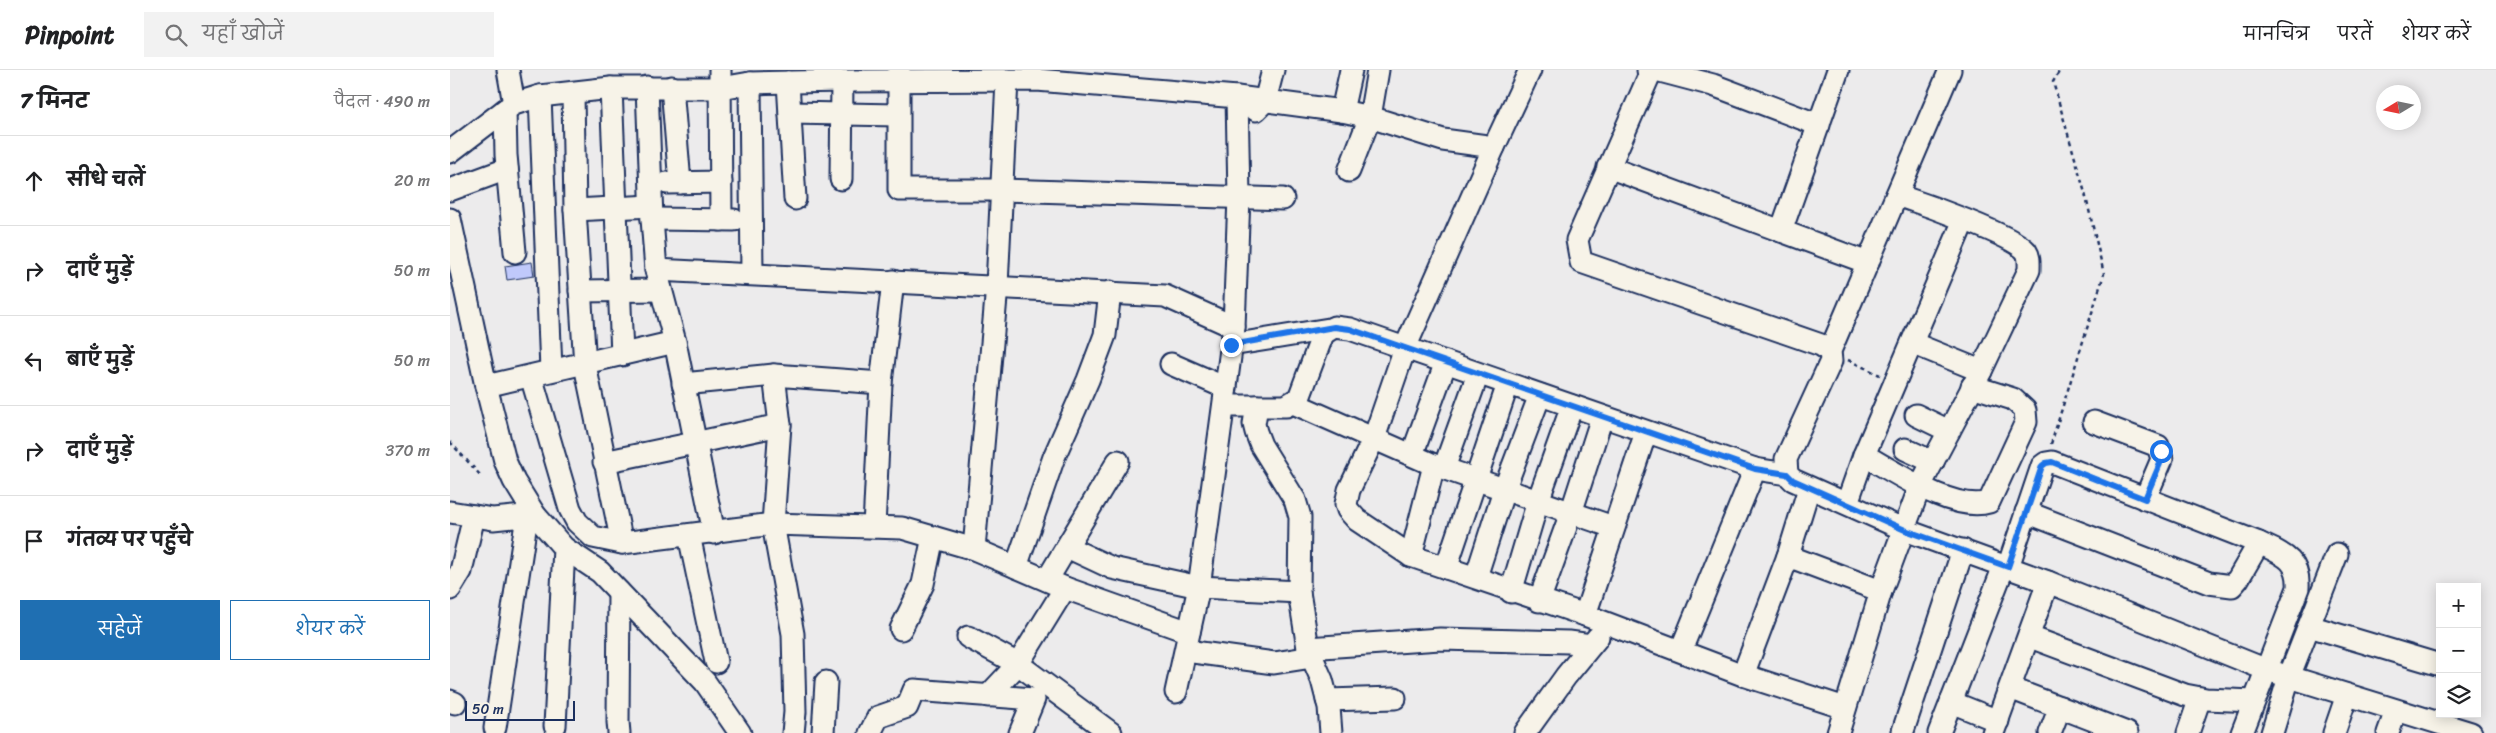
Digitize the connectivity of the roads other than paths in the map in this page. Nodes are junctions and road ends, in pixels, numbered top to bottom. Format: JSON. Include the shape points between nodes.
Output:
{"nodes":[{"id":1,"x":508,"y":70,"type":"edge"},
{"id":2,"x":1273,"y":70,"type":"edge"},
{"id":3,"x":1351,"y":70,"type":"edge"},
{"id":4,"x":1378,"y":70,"type":"edge"},
{"id":5,"x":1648,"y":70,"type":"edge"},
{"id":6,"x":1656,"y":70,"type":"edge"},
{"id":7,"x":1838,"y":70,"type":"edge"},
{"id":8,"x":1950,"y":70,"type":"edge"},
{"id":9,"x":1526,"y":71,"type":"edge"},
{"id":10,"x":747,"y":74,"type":"edge"},
{"id":11,"x":900,"y":75,"type":"edge"},
{"id":12,"x":932,"y":75,"type":"edge"},
{"id":13,"x":964,"y":75,"type":"edge"},
{"id":14,"x":1036,"y":75,"type":"edge"},
{"id":15,"x":844,"y":77,"type":"edge"},
{"id":16,"x":1000,"y":77,"type":"edge"},
{"id":17,"x":1716,"y":78,"type":"edge"},
{"id":18,"x":721,"y":79,"type":"edge"},
{"id":19,"x":618,"y":82,"type":"edge"},
{"id":20,"x":680,"y":82,"type":"edge"},
{"id":21,"x":788,"y":82,"type":"junction"},
{"id":22,"x":647,"y":87,"type":"junction"},
{"id":23,"x":573,"y":94,"type":"junction"},
{"id":24,"x":540,"y":96,"type":"junction"},
{"id":25,"x":1237,"y":97,"type":"junction"},
{"id":26,"x":1265,"y":101,"type":"junction"},
{"id":27,"x":510,"y":107,"type":"junction"},
{"id":28,"x":1342,"y":112,"type":"junction"},
{"id":29,"x":790,"y":113,"type":"junction"},
{"id":30,"x":841,"y":114,"type":"junction"},
{"id":31,"x":898,"y":115,"type":"junction"},
{"id":32,"x":1370,"y":117,"type":"junction"},
{"id":33,"x":1819,"y":125,"type":"junction"},
{"id":34,"x":1238,"y":129,"type":"junction"},
{"id":35,"x":1494,"y":147,"type":"junction"},
{"id":36,"x":450,"y":152,"type":"edge"},
{"id":37,"x":541,"y":155,"type":"junction"},
{"id":38,"x":507,"y":162,"type":"junction"},
{"id":39,"x":1608,"y":167,"type":"junction"},
{"id":40,"x":1349,"y":171,"type":"dead end"},
{"id":41,"x":841,"y":179,"type":"dead end"},
{"id":42,"x":721,"y":182,"type":"junction"},
{"id":43,"x":650,"y":183,"type":"junction"},
{"id":44,"x":680,"y":183,"type":"junction"},
{"id":45,"x":450,"y":190,"type":"edge"},
{"id":46,"x":1003,"y":190,"type":"junction"},
{"id":47,"x":1898,"y":194,"type":"junction"},
{"id":48,"x":1238,"y":197,"type":"junction"},
{"id":49,"x":795,"y":199,"type":"dead end"},
{"id":50,"x":1283,"y":199,"type":"dead end"},
{"id":51,"x":615,"y":208,"type":"junction"},
{"id":52,"x":576,"y":210,"type":"junction"},
{"id":53,"x":544,"y":211,"type":"junction"},
{"id":54,"x":511,"y":212,"type":"junction"},
{"id":55,"x":651,"y":212,"type":"junction"},
{"id":56,"x":450,"y":219,"type":"edge"},
{"id":57,"x":721,"y":220,"type":"junction"},
{"id":58,"x":750,"y":220,"type":"junction"},
{"id":59,"x":1964,"y":220,"type":"junction"},
{"id":60,"x":1781,"y":230,"type":"junction"},
{"id":61,"x":515,"y":252,"type":"dead end"},
{"id":62,"x":1868,"y":263,"type":"junction"},
{"id":63,"x":656,"y":270,"type":"junction"},
{"id":64,"x":752,"y":274,"type":"junction"},
{"id":65,"x":893,"y":281,"type":"junction"},
{"id":66,"x":997,"y":286,"type":"junction"},
{"id":67,"x":661,"y":290,"type":"junction"},
{"id":68,"x":580,"y":291,"type":"junction"},
{"id":69,"x":620,"y":291,"type":"junction"},
{"id":70,"x":1110,"y":292,"type":"junction"},
{"id":71,"x":1329,"y":329,"type":"junction"},
{"id":72,"x":1233,"y":336,"type":"junction"},
{"id":73,"x":675,"y":342,"type":"junction"},
{"id":74,"x":1912,"y":343,"type":"junction"},
{"id":75,"x":1405,"y":348,"type":"junction"},
{"id":76,"x":1830,"y":351,"type":"junction"},
{"id":77,"x":622,"y":355,"type":"junction"},
{"id":78,"x":1446,"y":362,"type":"junction"},
{"id":79,"x":1171,"y":364,"type":"dead end"},
{"id":80,"x":585,"y":365,"type":"junction"},
{"id":81,"x":551,"y":370,"type":"junction"},
{"id":82,"x":1478,"y":374,"type":"junction"},
{"id":83,"x":774,"y":375,"type":"junction"},
{"id":84,"x":531,"y":376,"type":"junction"},
{"id":85,"x":1976,"y":378,"type":"junction"},
{"id":86,"x":881,"y":382,"type":"junction"},
{"id":87,"x":683,"y":384,"type":"junction"},
{"id":88,"x":1508,"y":384,"type":"junction"},
{"id":89,"x":486,"y":386,"type":"junction"},
{"id":90,"x":1540,"y":395,"type":"junction"},
{"id":91,"x":1225,"y":397,"type":"junction"},
{"id":92,"x":1293,"y":403,"type":"junction"},
{"id":93,"x":1257,"y":406,"type":"junction"},
{"id":94,"x":1572,"y":406,"type":"junction"},
{"id":95,"x":1916,"y":415,"type":"dead end"},
{"id":96,"x":1602,"y":417,"type":"junction"},
{"id":97,"x":2094,"y":422,"type":"dead end"},
{"id":98,"x":780,"y":425,"type":"junction"},
{"id":99,"x":1949,"y":431,"type":"junction"},
{"id":100,"x":1646,"y":432,"type":"junction"},
{"id":101,"x":1374,"y":438,"type":"junction"},
{"id":102,"x":695,"y":444,"type":"junction"},
{"id":103,"x":1905,"y":449,"type":"dead end"},
{"id":104,"x":1412,"y":455,"type":"junction"},
{"id":105,"x":1864,"y":455,"type":"junction"},
{"id":106,"x":1118,"y":461,"type":"dead end"},
{"id":107,"x":604,"y":462,"type":"junction"},
{"id":108,"x":1933,"y":462,"type":"junction"},
{"id":109,"x":1439,"y":467,"type":"junction"},
{"id":110,"x":1755,"y":469,"type":"junction"},
{"id":111,"x":1787,"y":474,"type":"junction"},
{"id":112,"x":1476,"y":479,"type":"junction"},
{"id":113,"x":1920,"y":486,"type":"junction"},
{"id":114,"x":1809,"y":488,"type":"junction"},
{"id":115,"x":1504,"y":490,"type":"junction"},
{"id":116,"x":2145,"y":499,"type":"junction"},
{"id":117,"x":1538,"y":501,"type":"junction"},
{"id":118,"x":1848,"y":503,"type":"junction"},
{"id":119,"x":450,"y":512,"type":"edge"},
{"id":120,"x":1572,"y":512,"type":"junction"},
{"id":121,"x":2026,"y":512,"type":"junction"},
{"id":122,"x":474,"y":516,"type":"junction"},
{"id":123,"x":531,"y":516,"type":"junction"},
{"id":124,"x":773,"y":524,"type":"junction"},
{"id":125,"x":874,"y":527,"type":"junction"},
{"id":126,"x":1613,"y":527,"type":"junction"},
{"id":127,"x":1905,"y":530,"type":"junction"},
{"id":128,"x":714,"y":533,"type":"junction"},
{"id":129,"x":690,"y":536,"type":"junction"},
{"id":130,"x":933,"y":537,"type":"junction"},
{"id":131,"x":622,"y":543,"type":"junction"},
{"id":132,"x":2259,"y":543,"type":"junction"},
{"id":133,"x":1067,"y":547,"type":"junction"},
{"id":134,"x":564,"y":548,"type":"junction"},
{"id":135,"x":974,"y":549,"type":"junction"},
{"id":136,"x":1969,"y":552,"type":"junction"},
{"id":137,"x":2337,"y":554,"type":"dead end"},
{"id":138,"x":1410,"y":556,"type":"junction"},
{"id":139,"x":1788,"y":556,"type":"junction"},
{"id":140,"x":2003,"y":565,"type":"junction"},
{"id":141,"x":1016,"y":567,"type":"junction"},
{"id":142,"x":1446,"y":568,"type":"junction"},
{"id":143,"x":1476,"y":577,"type":"junction"},
{"id":144,"x":2048,"y":582,"type":"junction"},
{"id":145,"x":1056,"y":584,"type":"junction"},
{"id":146,"x":1199,"y":587,"type":"junction"},
{"id":147,"x":450,"y":589,"type":"edge"},
{"id":148,"x":619,"y":592,"type":"junction"},
{"id":149,"x":1299,"y":592,"type":"junction"},
{"id":150,"x":1511,"y":592,"type":"junction"},
{"id":151,"x":1881,"y":592,"type":"junction"},
{"id":152,"x":1539,"y":601,"type":"junction"},
{"id":153,"x":1584,"y":615,"type":"junction"},
{"id":154,"x":1609,"y":624,"type":"junction"},
{"id":155,"x":2309,"y":626,"type":"junction"},
{"id":156,"x":901,"y":629,"type":"dead end"},
{"id":157,"x":968,"y":637,"type":"dead end"},
{"id":158,"x":2030,"y":637,"type":"junction"},
{"id":159,"x":1188,"y":641,"type":"junction"},
{"id":160,"x":1591,"y":645,"type":"junction"},
{"id":161,"x":1681,"y":650,"type":"junction"},
{"id":162,"x":1310,"y":652,"type":"junction"},
{"id":163,"x":716,"y":662,"type":"dead end"},
{"id":164,"x":1018,"y":664,"type":"junction"},
{"id":165,"x":2436,"y":664,"type":"edge"},
{"id":166,"x":2266,"y":670,"type":"junction"},
{"id":167,"x":1743,"y":675,"type":"junction"},
{"id":168,"x":2289,"y":677,"type":"junction"},
{"id":169,"x":826,"y":682,"type":"dead end"},
{"id":170,"x":2010,"y":688,"type":"junction"},
{"id":171,"x":1176,"y":692,"type":"dead end"},
{"id":172,"x":2347,"y":695,"type":"junction"},
{"id":173,"x":988,"y":696,"type":"junction"},
{"id":174,"x":1395,"y":698,"type":"dead end"},
{"id":175,"x":2200,"y":698,"type":"junction"},
{"id":176,"x":1327,"y":700,"type":"junction"},
{"id":177,"x":2254,"y":701,"type":"junction"},
{"id":178,"x":1950,"y":702,"type":"junction"},
{"id":179,"x":2060,"y":707,"type":"junction"},
{"id":180,"x":1845,"y":708,"type":"junction"},
{"id":181,"x":2396,"y":711,"type":"junction"},
{"id":182,"x":2437,"y":722,"type":"edge"},
{"id":183,"x":1085,"y":724,"type":"edge"},
{"id":184,"x":556,"y":726,"type":"dead end"},
{"id":185,"x":1995,"y":727,"type":"edge"},
{"id":186,"x":495,"y":728,"type":"dead end"},
{"id":187,"x":1903,"y":732,"type":"dead end"},
{"id":188,"x":619,"y":733,"type":"edge"},
{"id":189,"x":740,"y":733,"type":"edge"},
{"id":190,"x":793,"y":733,"type":"edge"},
{"id":191,"x":823,"y":733,"type":"edge"},
{"id":192,"x":870,"y":733,"type":"edge"},
{"id":193,"x":1020,"y":733,"type":"edge"},
{"id":194,"x":1111,"y":733,"type":"edge"},
{"id":195,"x":1331,"y":733,"type":"edge"},
{"id":196,"x":1525,"y":733,"type":"edge"},
{"id":197,"x":1838,"y":733,"type":"edge"},
{"id":198,"x":1940,"y":733,"type":"edge"},
{"id":199,"x":2050,"y":733,"type":"edge"},
{"id":200,"x":2127,"y":733,"type":"edge"},
{"id":201,"x":2188,"y":733,"type":"edge"},
{"id":202,"x":2242,"y":733,"type":"edge"},
{"id":203,"x":2272,"y":733,"type":"edge"},
{"id":204,"x":2334,"y":733,"type":"edge"},
{"id":205,"x":2388,"y":733,"type":"edge"},
{"id":206,"x":2471,"y":733,"type":"edge"}],
"edges":[{"from":1,"to":27,"type":"street"},
{"from":2,"to":26,"type":"street"},
{"from":3,"to":28,"type":"street"},
{"from":4,"to":32,"type":"street"},
{"from":5,"to":39,"type":"street","via":[[1649,76]]},
{"from":6,"to":17,"type":"street"},
{"from":7,"to":33,"type":"street"},
{"from":8,"to":47,"type":"street"},
{"from":9,"to":35,"type":"street"},
{"from":10,"to":18,"type":"street"},
{"from":10,"to":21,"type":"street"},
{"from":10,"to":58,"type":"street"},
{"from":11,"to":12,"type":"street"},
{"from":11,"to":15,"type":"street"},
{"from":11,"to":31,"type":"street"},
{"from":12,"to":13,"type":"street"},
{"from":13,"to":16,"type":"street"},
{"from":14,"to":16,"type":"street"},
{"from":14,"to":25,"type":"street"},
{"from":15,"to":21,"type":"street"},
{"from":15,"to":30,"type":"street"},
{"from":16,"to":46,"type":"street"},
{"from":17,"to":33,"type":"street"},
{"from":18,"to":20,"type":"street"},
{"from":18,"to":42,"type":"street"},
{"from":19,"to":22,"type":"street"},
{"from":19,"to":23,"type":"street"},
{"from":19,"to":51,"type":"street"},
{"from":20,"to":22,"type":"street"},
{"from":20,"to":44,"type":"street"},
{"from":21,"to":29,"type":"street"},
{"from":22,"to":43,"type":"street"},
{"from":23,"to":24,"type":"street"},
{"from":23,"to":52,"type":"street"},
{"from":24,"to":27,"type":"street"},
{"from":24,"to":37,"type":"street"},
{"from":25,"to":26,"type":"street"},
{"from":25,"to":34,"type":"street"},
{"from":26,"to":28,"type":"street"},
{"from":26,"to":34,"type":"street"},
{"from":27,"to":36,"type":"street"},
{"from":27,"to":38,"type":"street"},
{"from":28,"to":32,"type":"street"},
{"from":29,"to":30,"type":"street"},
{"from":29,"to":49,"type":"street"},
{"from":30,"to":31,"type":"street"},
{"from":30,"to":41,"type":"street"},
{"from":31,"to":46,"type":"street","via":[[899,190]]},
{"from":32,"to":35,"type":"street","via":[[1443,140]]},
{"from":32,"to":40,"type":"street"},
{"from":33,"to":60,"type":"street"},
{"from":34,"to":48,"type":"street"},
{"from":35,"to":75,"type":"street"},
{"from":37,"to":38,"type":"street"},
{"from":37,"to":53,"type":"street"},
{"from":38,"to":45,"type":"street"},
{"from":38,"to":54,"type":"street"},
{"from":39,"to":60,"type":"street"},
{"from":39,"to":76,"type":"street","via":[[1578,240],[1581,262],[1821,345]]},
{"from":42,"to":44,"type":"street"},
{"from":42,"to":57,"type":"street"},
{"from":43,"to":44,"type":"street"},
{"from":43,"to":55,"type":"street"},
{"from":46,"to":48,"type":"street"},
{"from":46,"to":66,"type":"street"},
{"from":47,"to":59,"type":"street"},
{"from":47,"to":62,"type":"street"},
{"from":48,"to":50,"type":"street"},
{"from":48,"to":72,"type":"street"},
{"from":51,"to":52,"type":"street"},
{"from":51,"to":55,"type":"street"},
{"from":51,"to":69,"type":"street"},
{"from":52,"to":68,"type":"street"},
{"from":53,"to":54,"type":"street"},
{"from":53,"to":81,"type":"street"},
{"from":54,"to":61,"type":"street"},
{"from":55,"to":57,"type":"street"},
{"from":55,"to":63,"type":"street"},
{"from":56,"to":89,"type":"street"},
{"from":57,"to":58,"type":"street"},
{"from":58,"to":64,"type":"street"},
{"from":59,"to":74,"type":"street"},
{"from":59,"to":85,"type":"street","via":[[2016,244],[2025,250],[2029,258],[2029,270]]},
{"from":60,"to":62,"type":"street"},
{"from":62,"to":76,"type":"street"},
{"from":63,"to":64,"type":"street"},
{"from":63,"to":67,"type":"street"},
{"from":64,"to":65,"type":"street"},
{"from":65,"to":66,"type":"street"},
{"from":65,"to":86,"type":"street"},
{"from":66,"to":70,"type":"street"},
{"from":66,"to":135,"type":"street"},
{"from":67,"to":69,"type":"street"},
{"from":67,"to":73,"type":"street"},
{"from":68,"to":69,"type":"street"},
{"from":68,"to":80,"type":"street"},
{"from":69,"to":77,"type":"street"},
{"from":70,"to":72,"type":"street","via":[[1166,296]]},
{"from":70,"to":141,"type":"street","via":[[1105,335],[1054,457]]},
{"from":71,"to":72,"type":"street"},
{"from":71,"to":75,"type":"street","via":[[1350,329]]},
{"from":71,"to":92,"type":"street","via":[[1322,334],[1299,398]]},
{"from":72,"to":91,"type":"street"},
{"from":73,"to":77,"type":"street"},
{"from":73,"to":87,"type":"street"},
{"from":74,"to":85,"type":"street"},
{"from":74,"to":105,"type":"street"},
{"from":75,"to":78,"type":"street"},
{"from":75,"to":101,"type":"street"},
{"from":76,"to":111,"type":"street","via":[[1831,361],[1786,459]]},
{"from":77,"to":80,"type":"street"},
{"from":78,"to":82,"type":"street"},
{"from":78,"to":104,"type":"street"},
{"from":79,"to":91,"type":"street"},
{"from":80,"to":81,"type":"street"},
{"from":80,"to":107,"type":"street"},
{"from":81,"to":84,"type":"street"},
{"from":82,"to":88,"type":"street"},
{"from":82,"to":109,"type":"street"},
{"from":83,"to":86,"type":"street"},
{"from":83,"to":87,"type":"street"},
{"from":83,"to":98,"type":"street"},
{"from":84,"to":89,"type":"street"},
{"from":84,"to":131,"type":"street","via":[[574,515],[593,537]]},
{"from":85,"to":99,"type":"street"},
{"from":85,"to":113,"type":"street","via":[[2013,399],[2025,410],[2026,422],[1992,498],[1980,505],[1967,504]]},
{"from":86,"to":125,"type":"street"},
{"from":87,"to":102,"type":"street"},
{"from":88,"to":90,"type":"street"},
{"from":88,"to":112,"type":"street"},
{"from":89,"to":123,"type":"street","via":[[505,462]]},
{"from":90,"to":94,"type":"street"},
{"from":90,"to":115,"type":"street"},
{"from":91,"to":93,"type":"street"},
{"from":91,"to":146,"type":"street"},
{"from":92,"to":93,"type":"street"},
{"from":92,"to":101,"type":"street"},
{"from":93,"to":149,"type":"street","via":[[1256,432],[1300,517]]},
{"from":94,"to":96,"type":"street"},
{"from":94,"to":117,"type":"street"},
{"from":95,"to":99,"type":"street"},
{"from":96,"to":100,"type":"street"},
{"from":96,"to":120,"type":"street"},
{"from":97,"to":116,"type":"street","via":[[2158,446],[2162,459]]},
{"from":98,"to":102,"type":"street"},
{"from":98,"to":124,"type":"street"},
{"from":99,"to":108,"type":"street"},
{"from":100,"to":110,"type":"street"},
{"from":100,"to":126,"type":"street"},
{"from":101,"to":104,"type":"street"},
{"from":101,"to":138,"type":"street","via":[[1349,490],[1346,504],[1358,520]]},
{"from":102,"to":107,"type":"street"},
{"from":102,"to":128,"type":"street"},
{"from":103,"to":108,"type":"street"},
{"from":104,"to":109,"type":"street"},
{"from":105,"to":113,"type":"street"},
{"from":105,"to":118,"type":"street"},
{"from":106,"to":133,"type":"street"},
{"from":107,"to":131,"type":"street"},
{"from":108,"to":113,"type":"street"},
{"from":109,"to":112,"type":"street"},
{"from":109,"to":138,"type":"street"},
{"from":110,"to":111,"type":"street"},
{"from":110,"to":161,"type":"street"},
{"from":111,"to":114,"type":"street"},
{"from":112,"to":115,"type":"street"},
{"from":112,"to":142,"type":"street"},
{"from":113,"to":127,"type":"street"},
{"from":114,"to":118,"type":"street"},
{"from":114,"to":139,"type":"street"},
{"from":115,"to":117,"type":"street"},
{"from":115,"to":143,"type":"street"},
{"from":116,"to":121,"type":"street","via":[[2052,462],[2042,466]]},
{"from":116,"to":132,"type":"street"},
{"from":117,"to":120,"type":"street"},
{"from":117,"to":150,"type":"street"},
{"from":118,"to":127,"type":"street"},
{"from":119,"to":122,"type":"street"},
{"from":120,"to":126,"type":"street"},
{"from":120,"to":152,"type":"street"},
{"from":121,"to":132,"type":"street","via":[[2223,586],[2232,586],[2238,579]]},
{"from":121,"to":140,"type":"street"},
{"from":122,"to":123,"type":"street","via":[[494,519]]},
{"from":122,"to":147,"type":"street","via":[[461,571]]},
{"from":123,"to":134,"type":"street"},
{"from":123,"to":186,"type":"street"},
{"from":124,"to":125,"type":"street"},
{"from":124,"to":128,"type":"street"},
{"from":124,"to":190,"type":"street","via":[[793,634]]},
{"from":125,"to":130,"type":"street","via":[[902,528]]},
{"from":126,"to":153,"type":"street"},
{"from":127,"to":136,"type":"street"},
{"from":127,"to":151,"type":"street"},
{"from":128,"to":129,"type":"street"},
{"from":129,"to":131,"type":"street"},
{"from":129,"to":163,"type":"street"},
{"from":130,"to":135,"type":"street"},
{"from":130,"to":156,"type":"street","via":[[923,584]]},
{"from":132,"to":166,"type":"street","via":[[2286,556],[2299,576],[2298,588]]},
{"from":133,"to":145,"type":"street"},
{"from":133,"to":146,"type":"street","via":[[1112,568]]},
{"from":134,"to":148,"type":"street","via":[[600,572]]},
{"from":134,"to":184,"type":"street"},
{"from":135,"to":141,"type":"street"},
{"from":136,"to":140,"type":"street"},
{"from":136,"to":187,"type":"street"},
{"from":137,"to":155,"type":"street"},
{"from":138,"to":142,"type":"street"},
{"from":139,"to":151,"type":"street"},
{"from":139,"to":167,"type":"street"},
{"from":140,"to":144,"type":"street"},
{"from":140,"to":178,"type":"street"},
{"from":141,"to":145,"type":"street"},
{"from":142,"to":143,"type":"street"},
{"from":143,"to":150,"type":"street"},
{"from":144,"to":158,"type":"street"},
{"from":144,"to":166,"type":"street"},
{"from":145,"to":159,"type":"street"},
{"from":145,"to":164,"type":"street"},
{"from":146,"to":149,"type":"street"},
{"from":146,"to":159,"type":"street"},
{"from":148,"to":188,"type":"street"},
{"from":148,"to":189,"type":"street","via":[[705,682]]},
{"from":149,"to":162,"type":"street"},
{"from":150,"to":152,"type":"street"},
{"from":151,"to":180,"type":"street"},
{"from":152,"to":153,"type":"street"},
{"from":153,"to":154,"type":"street"},
{"from":154,"to":160,"type":"street"},
{"from":154,"to":161,"type":"street"},
{"from":155,"to":165,"type":"street"},
{"from":155,"to":168,"type":"street"},
{"from":157,"to":164,"type":"street"},
{"from":158,"to":170,"type":"street"},
{"from":158,"to":175,"type":"street"},
{"from":159,"to":162,"type":"street","via":[[1274,663]]},
{"from":159,"to":171,"type":"street"},
{"from":160,"to":162,"type":"street","via":[[1440,640]]},
{"from":160,"to":196,"type":"street"},
{"from":161,"to":167,"type":"street"},
{"from":162,"to":176,"type":"street"},
{"from":164,"to":173,"type":"street"},
{"from":164,"to":183,"type":"street"},
{"from":166,"to":168,"type":"street"},
{"from":166,"to":177,"type":"street"},
{"from":167,"to":180,"type":"street"},
{"from":168,"to":172,"type":"street"},
{"from":168,"to":203,"type":"street"},
{"from":169,"to":191,"type":"street"},
{"from":170,"to":179,"type":"street"},
{"from":170,"to":185,"type":"street"},
{"from":172,"to":181,"type":"street"},
{"from":172,"to":204,"type":"street"},
{"from":173,"to":192,"type":"street","via":[[914,690],[907,707],[878,717]]},
{"from":173,"to":193,"type":"street","via":[[1034,699]]},
{"from":174,"to":176,"type":"street"},
{"from":175,"to":177,"type":"street"},
{"from":175,"to":201,"type":"street"},
{"from":176,"to":195,"type":"street"},
{"from":177,"to":202,"type":"street"},
{"from":178,"to":185,"type":"street"},
{"from":178,"to":198,"type":"street"},
{"from":179,"to":199,"type":"street"},
{"from":179,"to":200,"type":"street"},
{"from":180,"to":197,"type":"street"},
{"from":181,"to":182,"type":"street"},
{"from":181,"to":205,"type":"street"},
{"from":182,"to":206,"type":"street"},
{"from":183,"to":194,"type":"street"}]}
